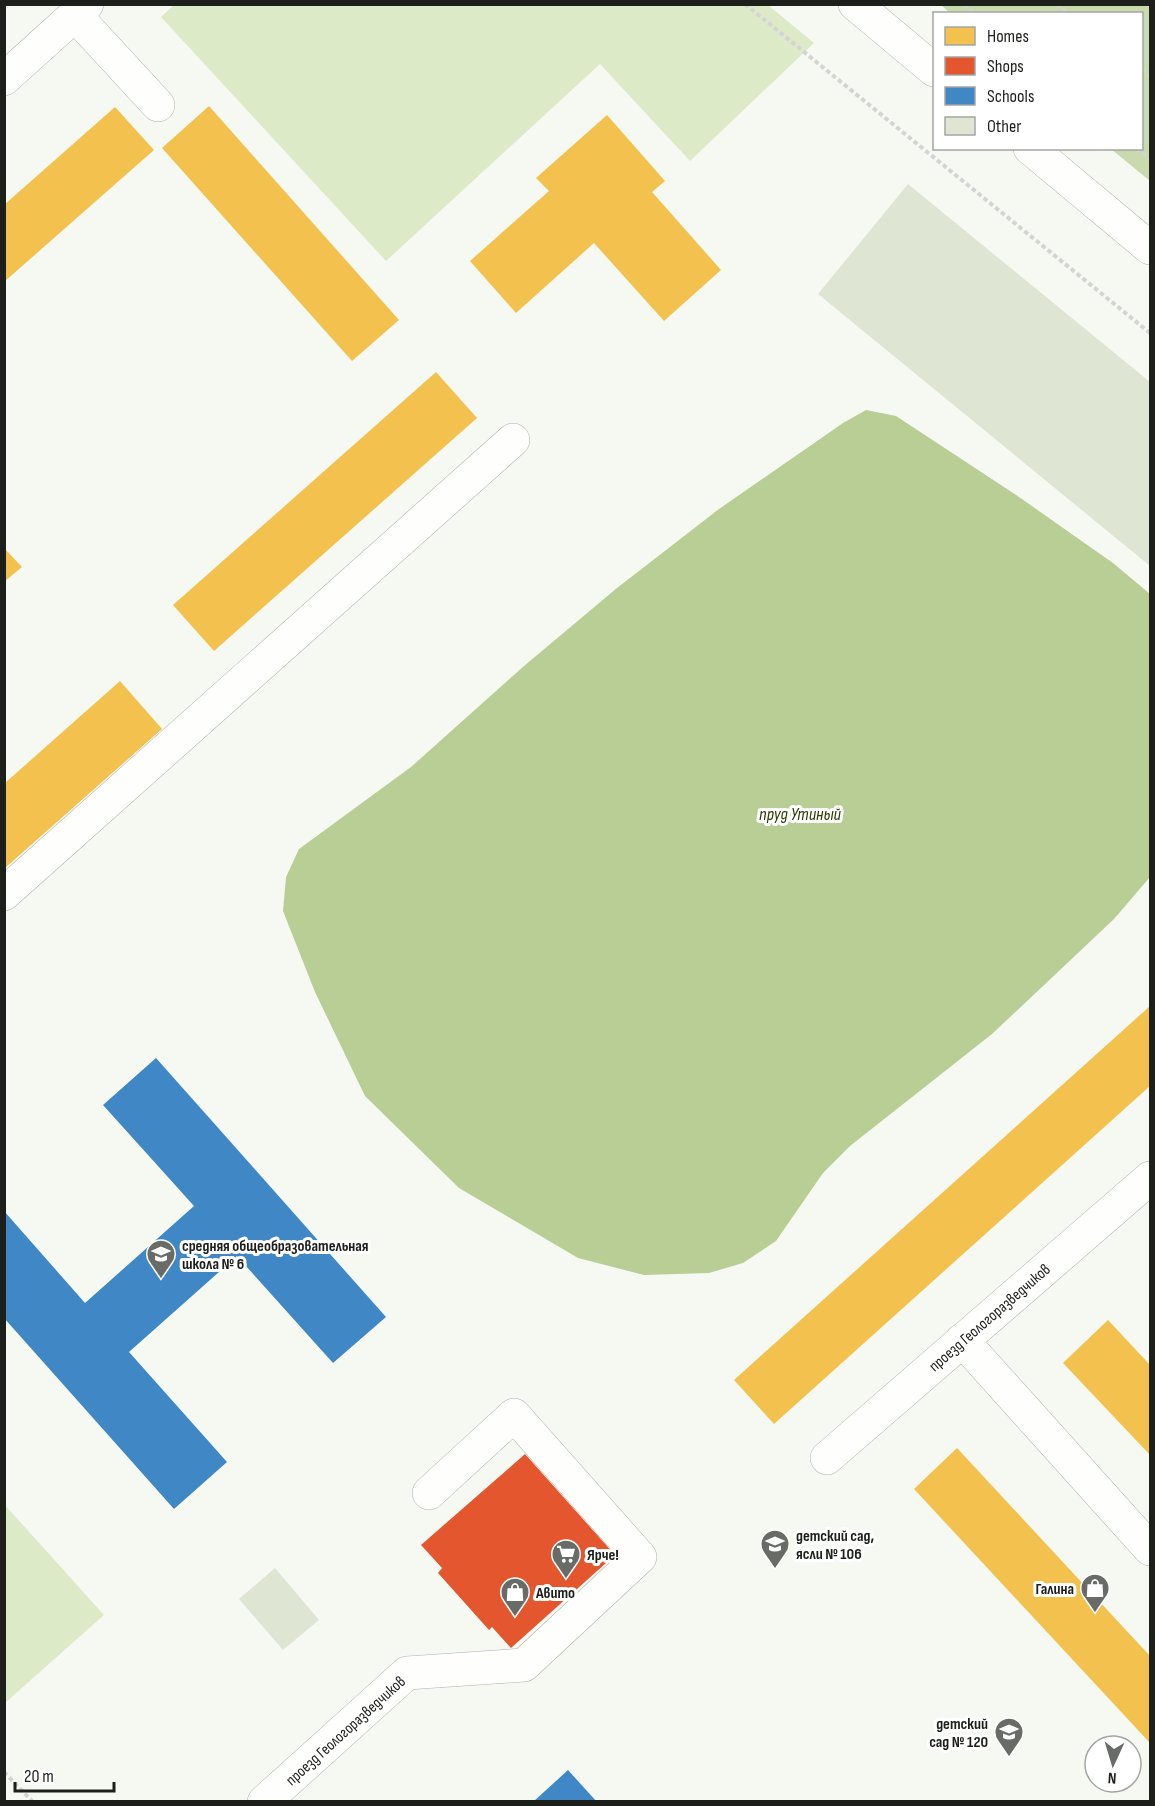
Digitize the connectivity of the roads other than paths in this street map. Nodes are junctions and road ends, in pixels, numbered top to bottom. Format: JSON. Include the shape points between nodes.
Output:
{"nodes":[{"id":1,"x":855,"y":4,"type":"edge"},
{"id":2,"x":81,"y":10,"type":"edge"},
{"id":3,"x":933,"y":69,"type":"edge"},
{"id":4,"x":4,"y":79,"type":"edge"},
{"id":5,"x":158,"y":105,"type":"dead end"},
{"id":6,"x":1032,"y":150,"type":"edge"},
{"id":7,"x":1150,"y":248,"type":"edge"},
{"id":8,"x":513,"y":440,"type":"dead end"},
{"id":9,"x":4,"y":894,"type":"edge"},
{"id":10,"x":1150,"y":1178,"type":"edge"},
{"id":11,"x":962,"y":1340,"type":"junction"},
{"id":12,"x":827,"y":1458,"type":"dead end"},
{"id":13,"x":429,"y":1493,"type":"dead end"},
{"id":14,"x":1150,"y":1549,"type":"edge"},
{"id":15,"x":264,"y":1802,"type":"edge"}],
"edges":[{"from":1,"to":3,"type":"street"},
{"from":2,"to":4,"type":"street"},
{"from":2,"to":5,"type":"street"},
{"from":6,"to":7,"type":"street"},
{"from":8,"to":9,"type":"street"},
{"from":10,"to":11,"type":"street","name":"проезд Геологоразведчиков"},
{"from":11,"to":12,"type":"street","name":"проезд Геологоразведчиков"},
{"from":11,"to":14,"type":"street"},
{"from":13,"to":15,"type":"street","name":"проезд Геологоразведчиков","via":[[514,1415],[640,1557],[524,1665],[406,1673]]}]}
